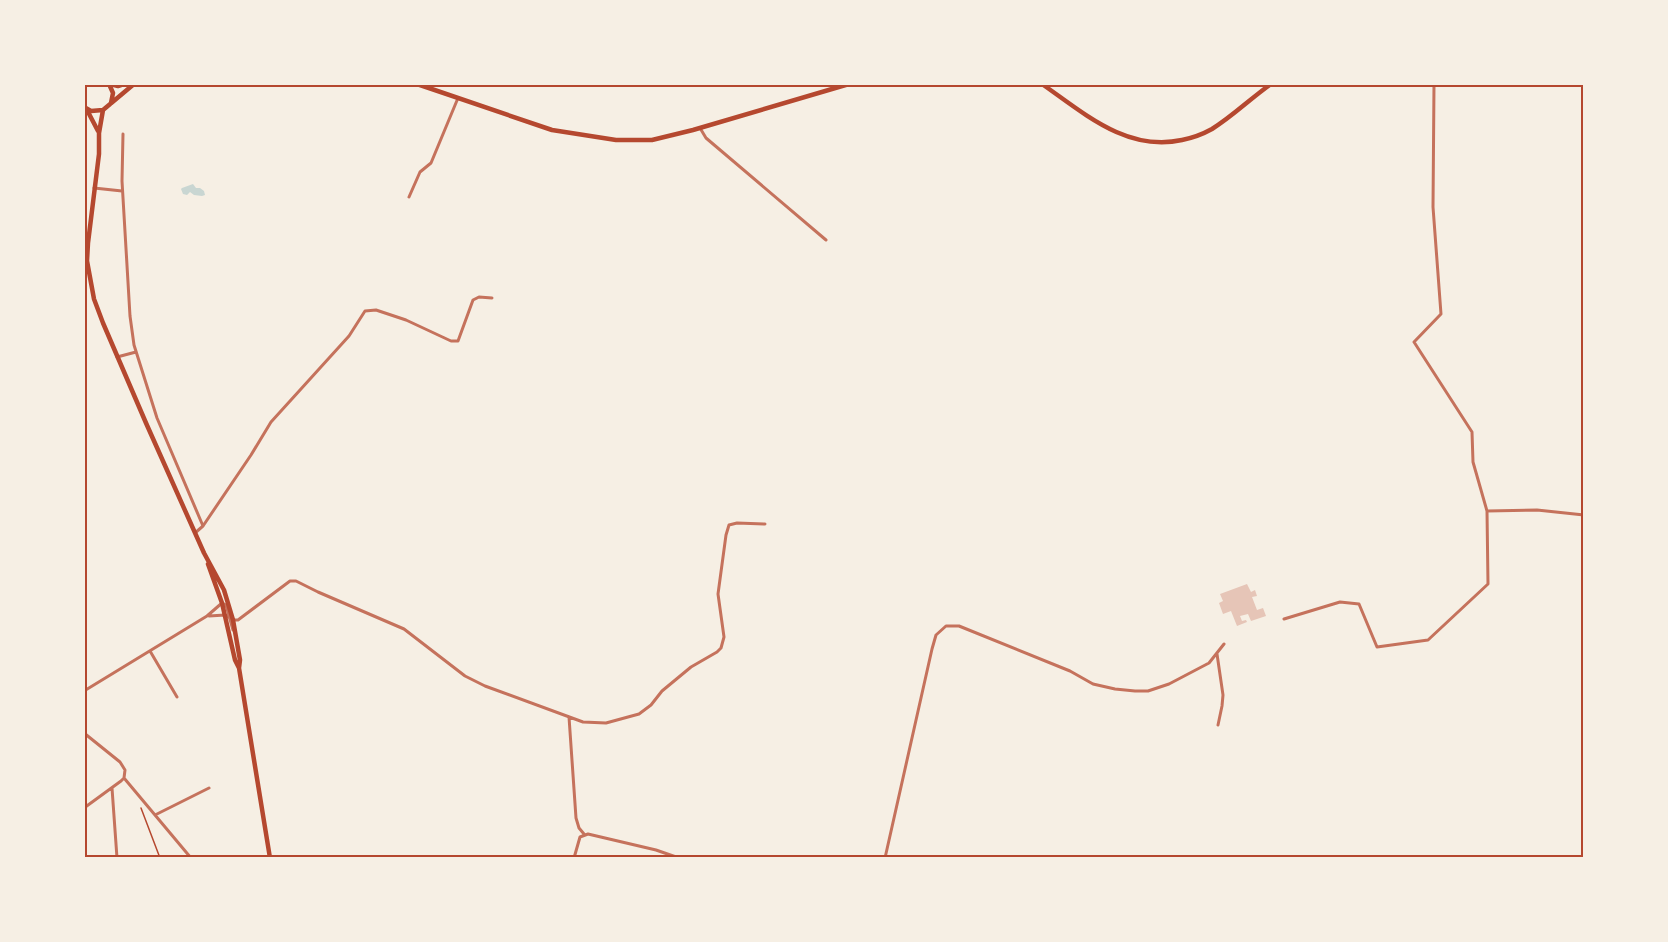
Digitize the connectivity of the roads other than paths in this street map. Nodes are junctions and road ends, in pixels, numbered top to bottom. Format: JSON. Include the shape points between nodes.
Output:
{"nodes":[{"id":1,"x":110,"y":84,"type":"edge"},
{"id":2,"x":124,"y":84,"type":"edge"},
{"id":3,"x":134,"y":84,"type":"edge"},
{"id":4,"x":417,"y":84,"type":"edge"},
{"id":5,"x":849,"y":84,"type":"edge"},
{"id":6,"x":1042,"y":84,"type":"edge"},
{"id":7,"x":1271,"y":84,"type":"edge"},
{"id":8,"x":1434,"y":84,"type":"edge"},
{"id":9,"x":458,"y":98,"type":"junction"},
{"id":10,"x":111,"y":103,"type":"junction"},
{"id":11,"x":86,"y":108,"type":"edge"},
{"id":12,"x":103,"y":110,"type":"junction"},
{"id":13,"x":700,"y":128,"type":"junction"},
{"id":14,"x":99,"y":133,"type":"junction"},
{"id":15,"x":123,"y":134,"type":"dead end"},
{"id":16,"x":94,"y":188,"type":"junction"},
{"id":17,"x":122,"y":191,"type":"junction"},
{"id":18,"x":409,"y":197,"type":"dead end"},
{"id":19,"x":826,"y":240,"type":"dead end"},
{"id":20,"x":492,"y":298,"type":"dead end"},
{"id":21,"x":136,"y":352,"type":"junction"},
{"id":22,"x":117,"y":357,"type":"junction"},
{"id":23,"x":1487,"y":511,"type":"junction"},
{"id":24,"x":1584,"y":515,"type":"edge"},
{"id":25,"x":765,"y":524,"type":"dead end"},
{"id":26,"x":203,"y":526,"type":"junction"},
{"id":27,"x":195,"y":533,"type":"junction"},
{"id":28,"x":204,"y":553,"type":"junction"},
{"id":29,"x":227,"y":601,"type":"junction"},
{"id":30,"x":222,"y":603,"type":"junction"},
{"id":31,"x":207,"y":616,"type":"junction"},
{"id":32,"x":228,"y":616,"type":"junction"},
{"id":33,"x":1284,"y":619,"type":"dead end"},
{"id":34,"x":1224,"y":644,"type":"dead end"},
{"id":35,"x":150,"y":651,"type":"junction"},
{"id":36,"x":1216,"y":654,"type":"junction"},
{"id":37,"x":239,"y":668,"type":"junction"},
{"id":38,"x":84,"y":691,"type":"edge"},
{"id":39,"x":177,"y":697,"type":"dead end"},
{"id":40,"x":569,"y":717,"type":"junction"},
{"id":41,"x":1218,"y":725,"type":"dead end"},
{"id":42,"x":84,"y":733,"type":"edge"},
{"id":43,"x":124,"y":778,"type":"junction"},
{"id":44,"x":112,"y":788,"type":"junction"},
{"id":45,"x":209,"y":788,"type":"dead end"},
{"id":46,"x":84,"y":808,"type":"edge"},
{"id":47,"x":155,"y":815,"type":"junction"},
{"id":48,"x":584,"y":834,"type":"junction"},
{"id":49,"x":269,"y":856,"type":"edge"},
{"id":50,"x":117,"y":858,"type":"edge"},
{"id":51,"x":191,"y":858,"type":"edge"},
{"id":52,"x":574,"y":858,"type":"edge"},
{"id":53,"x":680,"y":858,"type":"edge"},
{"id":54,"x":885,"y":858,"type":"edge"}],
"edges":[{"from":1,"to":2,"type":"main road"},
{"from":1,"to":10,"type":"main road"},
{"from":3,"to":10,"type":"main road"},
{"from":4,"to":9,"type":"main road"},
{"from":5,"to":13,"type":"main road"},
{"from":6,"to":7,"type":"main road","via":[[1117,133],[1162,143],[1211,130]]},
{"from":8,"to":23,"type":"street","via":[[1433,207],[1441,314],[1414,342],[1472,432],[1473,462]]},
{"from":9,"to":13,"type":"main road","via":[[552,129],[598,138],[652,140]]},
{"from":9,"to":18,"type":"street","via":[[431,163],[420,172]]},
{"from":10,"to":12,"type":"main road"},
{"from":11,"to":12,"type":"main road"},
{"from":11,"to":14,"type":"main road"},
{"from":12,"to":14,"type":"main road"},
{"from":13,"to":19,"type":"street","via":[[706,138]]},
{"from":14,"to":16,"type":"main road"},
{"from":15,"to":17,"type":"street"},
{"from":16,"to":17,"type":"street"},
{"from":16,"to":22,"type":"main road","via":[[87,261],[94,299]]},
{"from":17,"to":21,"type":"street"},
{"from":20,"to":26,"type":"street","via":[[473,300],[458,341],[376,310],[365,311],[349,336],[271,422]]},
{"from":21,"to":22,"type":"street"},
{"from":21,"to":26,"type":"street","via":[[157,418]]},
{"from":22,"to":27,"type":"main road"},
{"from":23,"to":24,"type":"street","via":[[1537,510]]},
{"from":23,"to":33,"type":"street","via":[[1488,584],[1428,640],[1377,647],[1359,604],[1340,602]]},
{"from":25,"to":40,"type":"street","via":[[729,525],[718,594],[724,637],[717,652],[662,690],[639,714],[606,723]]},
{"from":26,"to":27,"type":"street"},
{"from":27,"to":28,"type":"main road"},
{"from":28,"to":29,"type":"main road"},
{"from":28,"to":30,"type":"main road"},
{"from":29,"to":32,"type":"main road"},
{"from":29,"to":32,"type":"street"},
{"from":30,"to":31,"type":"street"},
{"from":30,"to":32,"type":"main road"},
{"from":31,"to":32,"type":"street"},
{"from":31,"to":35,"type":"street"},
{"from":32,"to":37,"type":"main road"},
{"from":32,"to":37,"type":"main road","via":[[235,632]]},
{"from":32,"to":40,"type":"street","via":[[238,620],[290,580],[296,580],[404,629],[485,687]]},
{"from":34,"to":36,"type":"street"},
{"from":35,"to":38,"type":"street"},
{"from":35,"to":39,"type":"street"},
{"from":36,"to":41,"type":"street","via":[[1223,695]]},
{"from":36,"to":54,"type":"street","via":[[1209,663],[1169,684],[1148,691],[1115,689],[1094,684],[959,626],[946,626],[936,634],[932,649]]},
{"from":37,"to":49,"type":"main road"},
{"from":40,"to":48,"type":"street","via":[[576,818]]},
{"from":42,"to":43,"type":"street","via":[[124,765]]},
{"from":43,"to":44,"type":"street"},
{"from":43,"to":47,"type":"street"},
{"from":44,"to":46,"type":"street"},
{"from":44,"to":50,"type":"street"},
{"from":45,"to":47,"type":"street"},
{"from":47,"to":51,"type":"street"},
{"from":48,"to":52,"type":"street"},
{"from":48,"to":53,"type":"street"}]}
